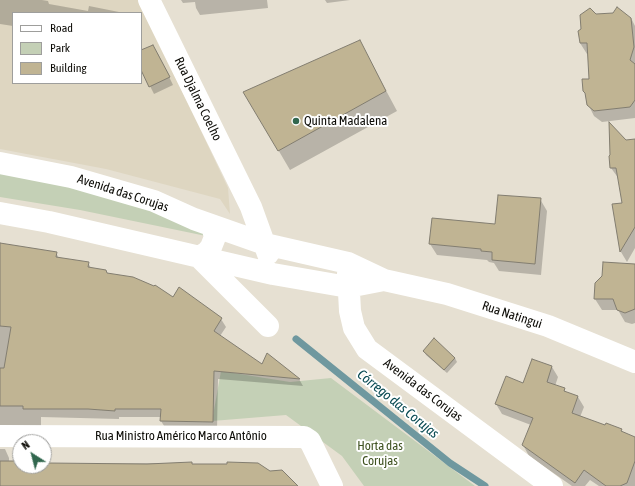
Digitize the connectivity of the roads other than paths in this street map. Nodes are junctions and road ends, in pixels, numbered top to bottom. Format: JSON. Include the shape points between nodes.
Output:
{"nodes":[{"id":1,"x":149,"y":0,"type":"edge"},
{"id":2,"x":0,"y":163,"type":"edge"},
{"id":3,"x":246,"y":197,"type":"junction"},
{"id":4,"x":0,"y":214,"type":"edge"},
{"id":5,"x":212,"y":226,"type":"junction"},
{"id":6,"x":238,"y":235,"type":"junction"},
{"id":7,"x":265,"y":244,"type":"junction"},
{"id":8,"x":199,"y":257,"type":"junction"},
{"id":9,"x":348,"y":263,"type":"junction"},
{"id":10,"x":274,"y":274,"type":"junction"},
{"id":11,"x":384,"y":280,"type":"junction"},
{"id":12,"x":348,"y":287,"type":"junction"},
{"id":13,"x":268,"y":326,"type":"dead end"},
{"id":14,"x":635,"y":362,"type":"edge"},
{"id":15,"x":0,"y":436,"type":"edge"},
{"id":16,"x":332,"y":486,"type":"edge"},
{"id":17,"x":552,"y":486,"type":"edge"}],
"edges":[{"from":1,"to":3,"type":"street","name":"Rua Djalma Coelho"},
{"from":2,"to":5,"type":"street","name":"Avenida das Corujas","via":[[71,177],[154,201]]},
{"from":3,"to":6,"type":"street"},
{"from":3,"to":7,"type":"street","name":"Rua Djalma Coelho"},
{"from":4,"to":8,"type":"street","via":[[49,222]]},
{"from":5,"to":6,"type":"street","name":"Avenida das Corujas"},
{"from":5,"to":8,"type":"street","via":[[215,237],[211,247]]},
{"from":6,"to":7,"type":"street","name":"Avenida das Corujas"},
{"from":7,"to":9,"type":"street","name":"Rua Natingui"},
{"from":7,"to":10,"type":"street","name":"Rua Djalma Coelho"},
{"from":8,"to":10,"type":"street"},
{"from":8,"to":13,"type":"street"},
{"from":9,"to":11,"type":"street","name":"Rua Natingui"},
{"from":9,"to":12,"type":"street","name":"Avenida das Corujas"},
{"from":10,"to":12,"type":"street","name":"Rua Natingui"},
{"from":11,"to":12,"type":"street","name":"Rua Natingui"},
{"from":11,"to":14,"type":"street","name":"Rua Natingui","via":[[447,294],[548,326]]},
{"from":12,"to":17,"type":"street","name":"Avenida das Corujas","via":[[354,328],[367,349]]},
{"from":15,"to":16,"type":"street","name":"Rua Ministro Américo Marco Antônio","via":[[304,437],[310,441]]}]}
